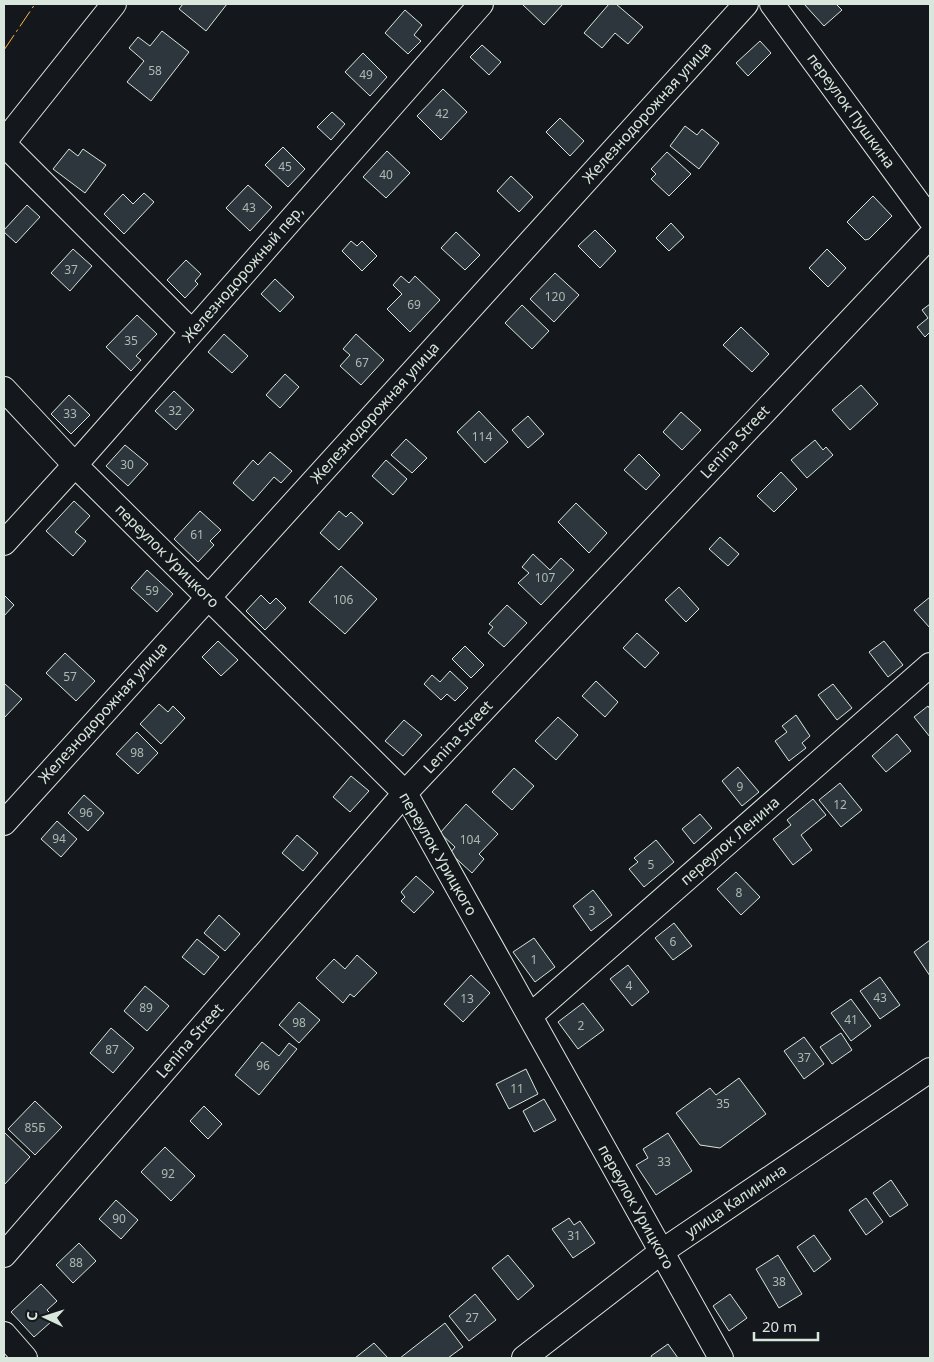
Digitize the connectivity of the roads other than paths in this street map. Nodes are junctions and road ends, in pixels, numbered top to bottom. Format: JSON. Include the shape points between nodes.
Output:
{"nodes":[{"id":1,"x":114,"y":4,"type":"edge"},
{"id":2,"x":481,"y":4,"type":"edge"},
{"id":3,"x":746,"y":4,"type":"edge"},
{"id":4,"x":772,"y":4,"type":"edge"},
{"id":5,"x":4,"y":143,"type":"edge"},
{"id":6,"x":930,"y":219,"type":"edge"},
{"id":7,"x":930,"y":236,"type":"edge"},
{"id":8,"x":192,"y":332,"type":"junction"},
{"id":9,"x":4,"y":389,"type":"edge"},
{"id":10,"x":75,"y":465,"type":"junction"},
{"id":11,"x":4,"y":543,"type":"edge"},
{"id":12,"x":208,"y":597,"type":"junction"},
{"id":13,"x":930,"y":665,"type":"edge"},
{"id":14,"x":405,"y":793,"type":"junction"},
{"id":15,"x":4,"y":823,"type":"edge"},
{"id":16,"x":530,"y":1016,"type":"junction"},
{"id":17,"x":930,"y":1070,"type":"edge"},
{"id":18,"x":662,"y":1252,"type":"junction"},
{"id":19,"x":4,"y":1255,"type":"edge"},
{"id":20,"x":4,"y":1334,"type":"edge"},
{"id":21,"x":25,"y":1358,"type":"edge"},
{"id":22,"x":524,"y":1358,"type":"edge"},
{"id":23,"x":721,"y":1358,"type":"edge"}],
"edges":[{"from":1,"to":5,"type":"street"},
{"from":2,"to":8,"type":"street","name":"Железнодорожный пер,"},
{"from":3,"to":12,"type":"street","name":"Железнодорожная улица"},
{"from":4,"to":6,"type":"street","name":"переулок Пушкина"},
{"from":5,"to":8,"type":"street"},
{"from":7,"to":14,"type":"street","name":"Lenina Street"},
{"from":8,"to":10,"type":"street","name":"Железнодорожный пер,"},
{"from":9,"to":10,"type":"street","name":"переулок Урицкого"},
{"from":10,"to":11,"type":"street","name":"Железнодорожный пер,"},
{"from":10,"to":12,"type":"street","name":"переулок Урицкого"},
{"from":12,"to":14,"type":"street","name":"переулок Урицкого"},
{"from":12,"to":15,"type":"street","name":"Железнодорожная улица"},
{"from":13,"to":16,"type":"street","name":"переулок Ленина"},
{"from":14,"to":16,"type":"street","name":"переулок Урицкого"},
{"from":14,"to":19,"type":"street","name":"Lenina Street"},
{"from":16,"to":18,"type":"street","name":"переулок Урицкого"},
{"from":17,"to":18,"type":"street","name":"улица Калинина"},
{"from":18,"to":22,"type":"street","name":"улица Калинина"},
{"from":18,"to":23,"type":"street","name":"переулок Урицкого"},
{"from":20,"to":21,"type":"street"}]}
